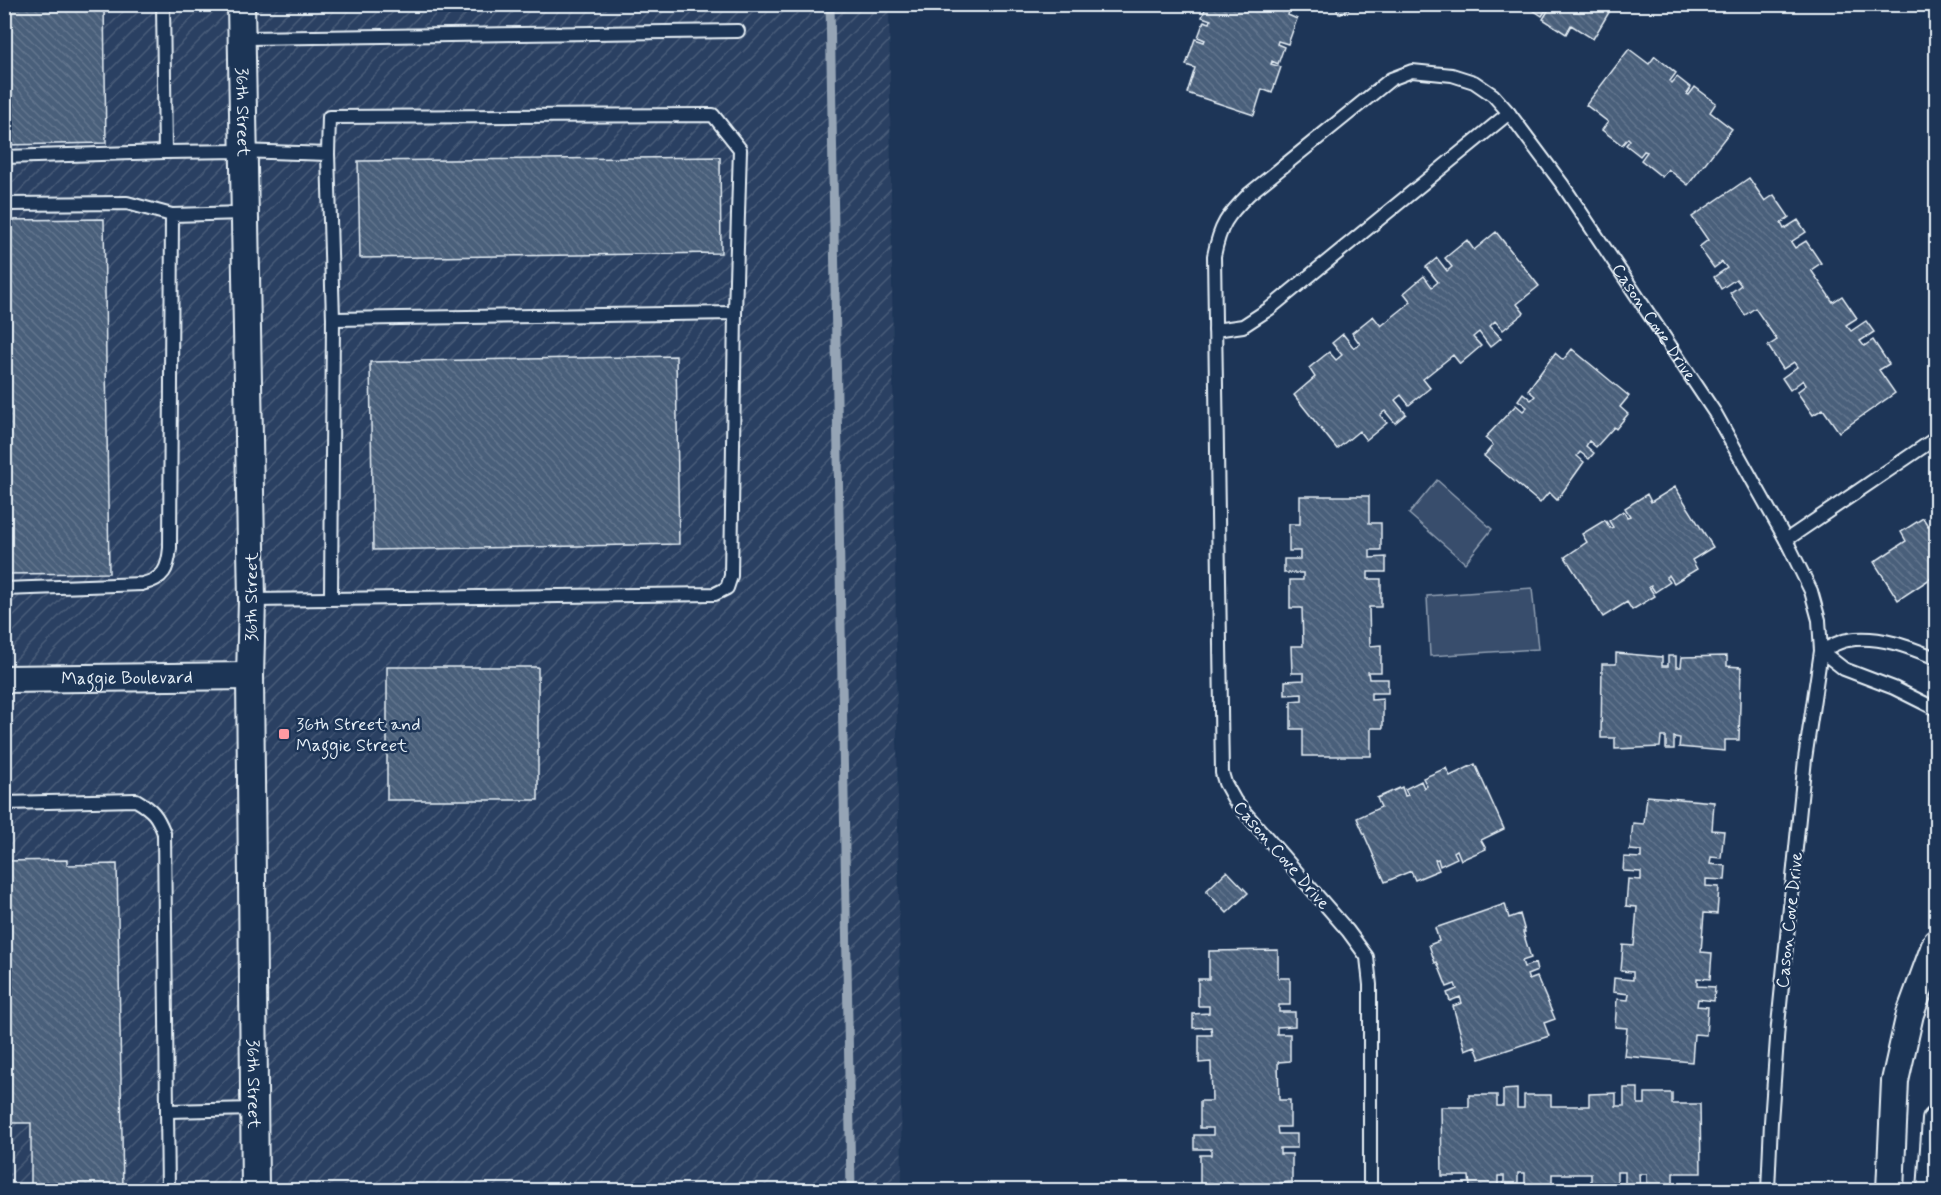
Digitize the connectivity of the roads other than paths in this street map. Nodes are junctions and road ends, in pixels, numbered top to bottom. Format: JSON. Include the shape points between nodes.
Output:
{"nodes":[{"id":1,"x":163,"y":4,"type":"edge"},
{"id":2,"x":241,"y":4,"type":"edge"},
{"id":3,"x":738,"y":31,"type":"dead end"},
{"id":4,"x":242,"y":38,"type":"junction"},
{"id":5,"x":1509,"y":113,"type":"junction"},
{"id":6,"x":243,"y":150,"type":"junction"},
{"id":7,"x":165,"y":152,"type":"junction"},
{"id":8,"x":328,"y":154,"type":"junction"},
{"id":9,"x":4,"y":157,"type":"edge"},
{"id":10,"x":4,"y":204,"type":"edge"},
{"id":11,"x":244,"y":213,"type":"junction"},
{"id":12,"x":172,"y":215,"type":"junction"},
{"id":13,"x":735,"y":313,"type":"junction"},
{"id":14,"x":333,"y":319,"type":"junction"},
{"id":15,"x":1215,"y":330,"type":"junction"},
{"id":16,"x":1936,"y":438,"type":"edge"},
{"id":17,"x":1786,"y":540,"type":"junction"},
{"id":18,"x":4,"y":589,"type":"edge"},
{"id":19,"x":332,"y":598,"type":"junction"},
{"id":20,"x":252,"y":600,"type":"junction"},
{"id":21,"x":1821,"y":651,"type":"junction"},
{"id":22,"x":1936,"y":658,"type":"edge"},
{"id":23,"x":250,"y":676,"type":"junction"},
{"id":24,"x":4,"y":679,"type":"edge"},
{"id":25,"x":1936,"y":709,"type":"edge"},
{"id":26,"x":4,"y":804,"type":"edge"},
{"id":27,"x":1936,"y":943,"type":"edge"},
{"id":28,"x":255,"y":1109,"type":"junction"},
{"id":29,"x":167,"y":1111,"type":"junction"},
{"id":30,"x":1936,"y":1120,"type":"edge"},
{"id":31,"x":168,"y":1191,"type":"edge"},
{"id":32,"x":255,"y":1191,"type":"edge"},
{"id":33,"x":1370,"y":1191,"type":"edge"},
{"id":34,"x":1768,"y":1191,"type":"edge"},
{"id":35,"x":1890,"y":1191,"type":"edge"},
{"id":36,"x":1931,"y":1191,"type":"edge"}],
"edges":[{"from":1,"to":7,"type":"lane"},
{"from":2,"to":4,"type":"street","name":"36th Street"},
{"from":3,"to":4,"type":"lane"},
{"from":4,"to":6,"type":"street","name":"36th Street"},
{"from":5,"to":15,"type":"lane","via":[[1269,309],[1243,326]]},
{"from":5,"to":15,"type":"lane","name":"Cason Cove Drive","via":[[1474,82],[1452,75],[1412,71],[1391,79],[1234,208],[1223,224],[1214,256]]},
{"from":5,"to":17,"type":"lane","name":"Cason Cove Drive","via":[[1562,184],[1715,413]]},
{"from":6,"to":7,"type":"lane"},
{"from":6,"to":8,"type":"lane"},
{"from":6,"to":11,"type":"street","name":"36th Street"},
{"from":7,"to":9,"type":"lane"},
{"from":8,"to":13,"type":"lane","via":[[329,117],[713,115],[740,149]]},
{"from":8,"to":14,"type":"lane"},
{"from":10,"to":12,"type":"lane","via":[[128,203]]},
{"from":11,"to":12,"type":"lane"},
{"from":11,"to":20,"type":"street","name":"36th Street"},
{"from":12,"to":18,"type":"lane","via":[[169,561],[154,581],[142,584]]},
{"from":13,"to":14,"type":"lane"},
{"from":13,"to":19,"type":"lane","via":[[731,576],[727,588],[715,594]]},
{"from":14,"to":19,"type":"lane"},
{"from":15,"to":33,"type":"lane","name":"Cason Cove Drive","via":[[1222,773],[1235,801],[1367,957]]},
{"from":16,"to":17,"type":"lane"},
{"from":17,"to":21,"type":"lane","name":"Cason Cove Drive","via":[[1811,591],[1819,620]]},
{"from":19,"to":20,"type":"lane"},
{"from":20,"to":23,"type":"street","name":"36th Street"},
{"from":21,"to":22,"type":"lane","via":[[1846,640],[1871,638],[1908,646]]},
{"from":21,"to":25,"type":"lane","via":[[1844,669]]},
{"from":21,"to":34,"type":"lane","name":"Cason Cove Drive","via":[[1805,759],[1784,968]]},
{"from":23,"to":24,"type":"street","name":"Maggie Boulevard"},
{"from":23,"to":28,"type":"street","name":"36th Street"},
{"from":26,"to":29,"type":"lane","via":[[136,800],[158,817],[164,833]]},
{"from":27,"to":35,"type":"street","via":[[1910,1014],[1895,1081]]},
{"from":28,"to":29,"type":"lane"},
{"from":28,"to":32,"type":"street","name":"36th Street"},
{"from":29,"to":31,"type":"lane"},
{"from":30,"to":36,"type":"street"}]}
